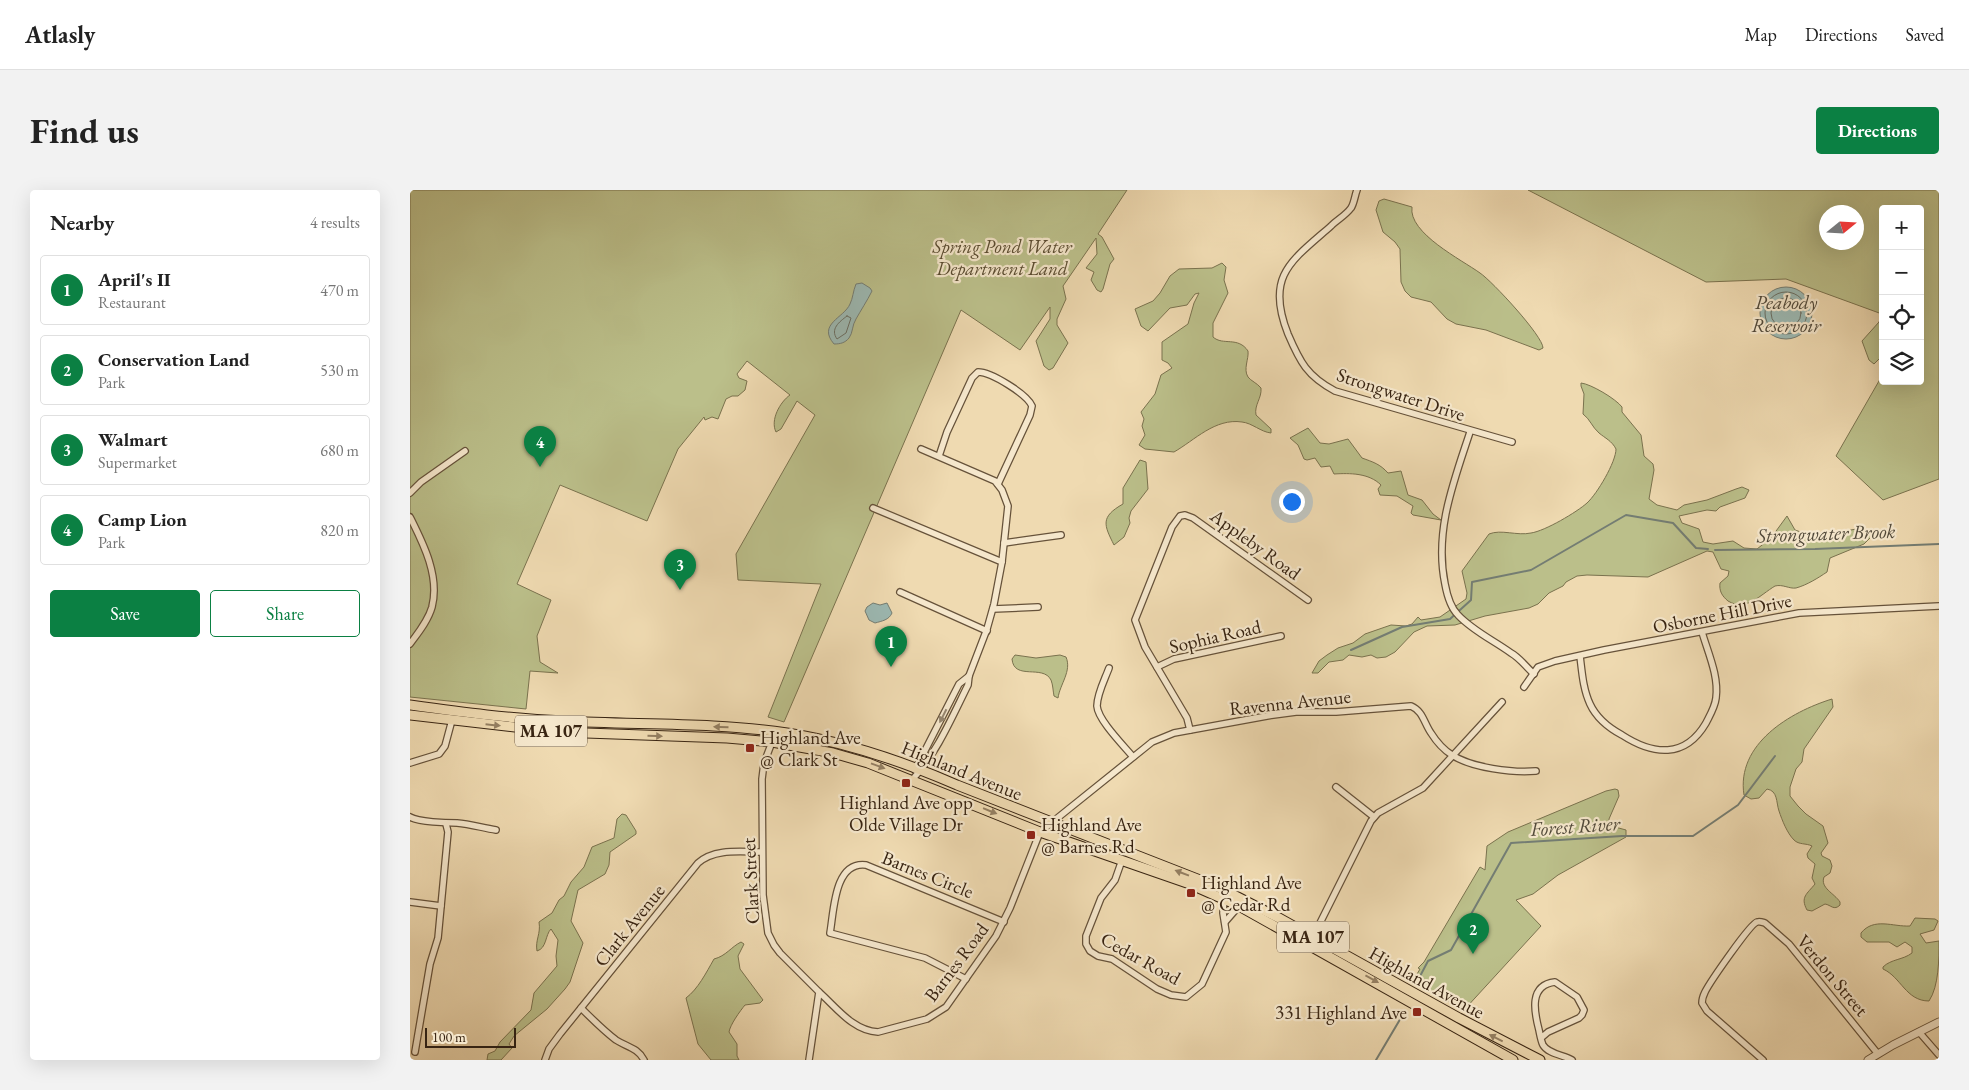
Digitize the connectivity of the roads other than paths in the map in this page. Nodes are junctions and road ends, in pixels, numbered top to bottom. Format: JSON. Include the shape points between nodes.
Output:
{"nodes":[{"id":1,"x":1357,"y":190,"type":"edge"},
{"id":2,"x":1470,"y":432,"type":"junction"},
{"id":3,"x":1512,"y":442,"type":"dead end"},
{"id":4,"x":920,"y":449,"type":"dead end"},
{"id":5,"x":465,"y":450,"type":"dead end"},
{"id":6,"x":938,"y":456,"type":"junction"},
{"id":7,"x":998,"y":484,"type":"junction"},
{"id":8,"x":410,"y":493,"type":"edge"},
{"id":9,"x":873,"y":508,"type":"dead end"},
{"id":10,"x":410,"y":517,"type":"edge"},
{"id":11,"x":1061,"y":535,"type":"dead end"},
{"id":12,"x":1004,"y":542,"type":"junction"},
{"id":13,"x":1002,"y":562,"type":"junction"},
{"id":14,"x":900,"y":592,"type":"dead end"},
{"id":15,"x":1308,"y":600,"type":"dead end"},
{"id":16,"x":1939,"y":606,"type":"edge"},
{"id":17,"x":1038,"y":607,"type":"dead end"},
{"id":18,"x":993,"y":609,"type":"junction"},
{"id":19,"x":987,"y":631,"type":"junction"},
{"id":20,"x":1702,"y":632,"type":"junction"},
{"id":21,"x":1281,"y":636,"type":"dead end"},
{"id":22,"x":410,"y":644,"type":"edge"},
{"id":23,"x":1580,"y":656,"type":"junction"},
{"id":24,"x":1157,"y":667,"type":"junction"},
{"id":25,"x":1109,"y":668,"type":"dead end"},
{"id":26,"x":1534,"y":674,"type":"junction"},
{"id":27,"x":1524,"y":687,"type":"dead end"},
{"id":28,"x":1502,"y":702,"type":"dead end"},
{"id":29,"x":410,"y":705,"type":"edge"},
{"id":30,"x":410,"y":715,"type":"edge"},
{"id":31,"x":452,"y":720,"type":"junction"},
{"id":32,"x":1190,"y":730,"type":"junction"},
{"id":33,"x":772,"y":742,"type":"junction"},
{"id":34,"x":1452,"y":756,"type":"junction"},
{"id":35,"x":1133,"y":757,"type":"junction"},
{"id":36,"x":410,"y":763,"type":"edge"},
{"id":37,"x":919,"y":768,"type":"junction"},
{"id":38,"x":1536,"y":771,"type":"dead end"},
{"id":39,"x":912,"y":780,"type":"junction"},
{"id":40,"x":1336,"y":787,"type":"dead end"},
{"id":41,"x":410,"y":817,"type":"edge"},
{"id":42,"x":1374,"y":817,"type":"junction"},
{"id":43,"x":1051,"y":822,"type":"junction"},
{"id":44,"x":446,"y":824,"type":"junction"},
{"id":45,"x":496,"y":830,"type":"dead end"},
{"id":46,"x":1040,"y":832,"type":"junction"},
{"id":47,"x":762,"y":852,"type":"junction"},
{"id":48,"x":1122,"y":860,"type":"junction"},
{"id":49,"x":1224,"y":899,"type":"junction"},
{"id":50,"x":410,"y":902,"type":"edge"},
{"id":51,"x":441,"y":906,"type":"junction"},
{"id":52,"x":1239,"y":906,"type":"junction"},
{"id":53,"x":1004,"y":922,"type":"junction"},
{"id":54,"x":1225,"y":922,"type":"junction"},
{"id":55,"x":1314,"y":937,"type":"junction"},
{"id":56,"x":966,"y":979,"type":"junction"},
{"id":57,"x":819,"y":992,"type":"junction"},
{"id":58,"x":581,"y":1008,"type":"junction"},
{"id":59,"x":1939,"y":1022,"type":"edge"},
{"id":60,"x":1919,"y":1032,"type":"junction"},
{"id":61,"x":1541,"y":1038,"type":"junction"},
{"id":62,"x":415,"y":1052,"type":"dead end"},
{"id":63,"x":1500,"y":1052,"type":"junction"},
{"id":64,"x":1878,"y":1054,"type":"junction"},
{"id":65,"x":1939,"y":1055,"type":"edge"},
{"id":66,"x":545,"y":1060,"type":"edge"},
{"id":67,"x":644,"y":1060,"type":"edge"},
{"id":68,"x":809,"y":1060,"type":"edge"},
{"id":69,"x":1507,"y":1060,"type":"edge"},
{"id":70,"x":1513,"y":1060,"type":"edge"},
{"id":71,"x":1540,"y":1060,"type":"edge"},
{"id":72,"x":1572,"y":1060,"type":"edge"},
{"id":73,"x":1763,"y":1060,"type":"edge"},
{"id":74,"x":1868,"y":1060,"type":"edge"}],
"edges":[{"from":1,"to":2,"type":"street","name":"Strongwater Drive","via":[[1352,207],[1299,253],[1281,281],[1280,302],[1299,360],[1308,372],[1334,391]]},
{"from":2,"to":3,"type":"street","name":"Strongwater Drive"},
{"from":2,"to":26,"type":"street","name":"Strongwater Drive","via":[[1443,522],[1442,574],[1447,597],[1466,622],[1513,654]]},
{"from":4,"to":6,"type":"street"},
{"from":5,"to":8,"type":"street"},
{"from":6,"to":7,"type":"street"},
{"from":6,"to":7,"type":"street","via":[[972,378],[978,372],[994,376],[1026,398],[1032,406]]},
{"from":7,"to":12,"type":"street","via":[[1008,506]]},
{"from":9,"to":13,"type":"street"},
{"from":10,"to":22,"type":"street","via":[[428,559],[434,594],[426,621]]},
{"from":11,"to":12,"type":"street"},
{"from":12,"to":13,"type":"street"},
{"from":13,"to":18,"type":"street"},
{"from":14,"to":19,"type":"street"},
{"from":15,"to":24,"type":"street","name":"Appleby Road","via":[[1194,518],[1180,516],[1172,527],[1135,620]]},
{"from":16,"to":20,"type":"street","name":"Osborne Hill Drive","via":[[1799,613]]},
{"from":17,"to":18,"type":"street"},
{"from":18,"to":19,"type":"street"},
{"from":19,"to":37,"type":"street","via":[[968,685]]},
{"from":20,"to":23,"type":"street","name":"Osborne Hill Drive"},
{"from":20,"to":23,"type":"street","via":[[1716,683],[1716,700],[1702,730],[1689,743],[1673,750],[1655,751],[1637,744],[1602,720],[1590,705]]},
{"from":21,"to":24,"type":"street","name":"Sophia Road","via":[[1181,657]]},
{"from":23,"to":26,"type":"street","name":"Osborne Hill Drive","via":[[1538,667]]},
{"from":24,"to":32,"type":"street","via":[[1187,718]]},
{"from":25,"to":35,"type":"street","via":[[1098,700],[1098,710]]},
{"from":26,"to":27,"type":"street","name":"Osborne Hill Drive"},
{"from":28,"to":34,"type":"street"},
{"from":37,"to":29,"type":"main road","name":"Highland Avenue","number":"MA 107","one_way":true,"via":[[853,746],[766,730],[533,719]]},
{"from":30,"to":31,"type":"main road","name":"Highland Avenue","number":"MA 107"},
{"from":31,"to":33,"type":"main road","name":"Highland Avenue","number":"MA 107","one_way":true,"via":[[558,732]]},
{"from":31,"to":36,"type":"street","via":[[445,746],[439,754]]},
{"from":32,"to":34,"type":"street","name":"Ravenna Avenue","via":[[1285,713],[1411,706],[1420,712],[1431,734]]},
{"from":32,"to":35,"type":"street","name":"Ravenna Avenue","via":[[1159,739]]},
{"from":33,"to":39,"type":"main road","name":"Highland Avenue","number":"MA 107","one_way":true,"via":[[833,753]]},
{"from":33,"to":47,"type":"street","name":"Clark Street","via":[[762,774]]},
{"from":34,"to":38,"type":"street","name":"Ravenna Avenue","via":[[1482,766]]},
{"from":34,"to":42,"type":"street","via":[[1423,788]]},
{"from":35,"to":43,"type":"street","name":"Ravenna Avenue"},
{"from":37,"to":39,"type":"street"},
{"from":37,"to":43,"type":"main road","name":"Highland Avenue","number":"MA 107"},
{"from":39,"to":46,"type":"main road","name":"Highland Avenue","number":"MA 107","one_way":true},
{"from":40,"to":42,"type":"street"},
{"from":41,"to":44,"type":"street"},
{"from":42,"to":55,"type":"street"},
{"from":43,"to":46,"type":"street","name":"Ravenna Avenue"},
{"from":55,"to":43,"type":"main road","name":"Highland Avenue","number":"MA 107","one_way":true,"via":[[1218,887]]},
{"from":44,"to":45,"type":"street"},
{"from":44,"to":51,"type":"street"},
{"from":46,"to":48,"type":"main road","name":"Highland Avenue","number":"MA 107"},
{"from":46,"to":53,"type":"street","name":"Barnes Road"},
{"from":47,"to":57,"type":"street","name":"Clark Street","via":[[763,895],[770,938],[780,953]]},
{"from":47,"to":58,"type":"street","name":"Clark Avenue","via":[[709,854],[703,859]]},
{"from":48,"to":49,"type":"main road","name":"Highland Avenue","number":"MA 107"},
{"from":48,"to":54,"type":"street","name":"Cedar Road","via":[[1120,871],[1101,898],[1086,936],[1090,951],[1098,956],[1112,959],[1157,989],[1186,997],[1202,984],[1226,932]]},
{"from":49,"to":52,"type":"main road","name":"Highland Avenue","number":"MA 107"},
{"from":49,"to":54,"type":"street","name":"Cedar Road"},
{"from":50,"to":51,"type":"street"},
{"from":51,"to":62,"type":"street","via":[[438,938],[430,964]]},
{"from":52,"to":54,"type":"street","name":"Cedar Road"},
{"from":52,"to":63,"type":"main road","name":"Highland Avenue","number":"MA 107","one_way":true},
{"from":53,"to":56,"type":"street","name":"Barnes Road"},
{"from":53,"to":56,"type":"street","name":"Barnes Circle","via":[[863,864],[851,868],[842,877],[830,933],[925,958]]},
{"from":71,"to":55,"type":"main road","name":"Highland Avenue","number":"MA 107","one_way":true},
{"from":56,"to":57,"type":"street","name":"Barnes Road","via":[[946,1007],[933,1017],[878,1032],[864,1030],[854,1024]]},
{"from":57,"to":68,"type":"street"},
{"from":58,"to":66,"type":"street","name":"Clark Avenue","via":[[552,1045]]},
{"from":58,"to":67,"type":"street","via":[[618,1041],[636,1050]]},
{"from":59,"to":60,"type":"street"},
{"from":60,"to":64,"type":"street"},
{"from":60,"to":65,"type":"street"},
{"from":61,"to":61,"type":"street","via":[[1536,994],[1542,986],[1555,982],[1577,997],[1584,1010],[1579,1018]]},
{"from":61,"to":72,"type":"street","via":[[1547,1049]]},
{"from":63,"to":69,"type":"main road"},
{"from":63,"to":70,"type":"main road","name":"Highland Avenue","number":"MA 107"},
{"from":64,"to":73,"type":"street","name":"Verdon Street","via":[[1789,944],[1765,923],[1756,922],[1705,991],[1702,1003]]},
{"from":64,"to":74,"type":"street"}]}
